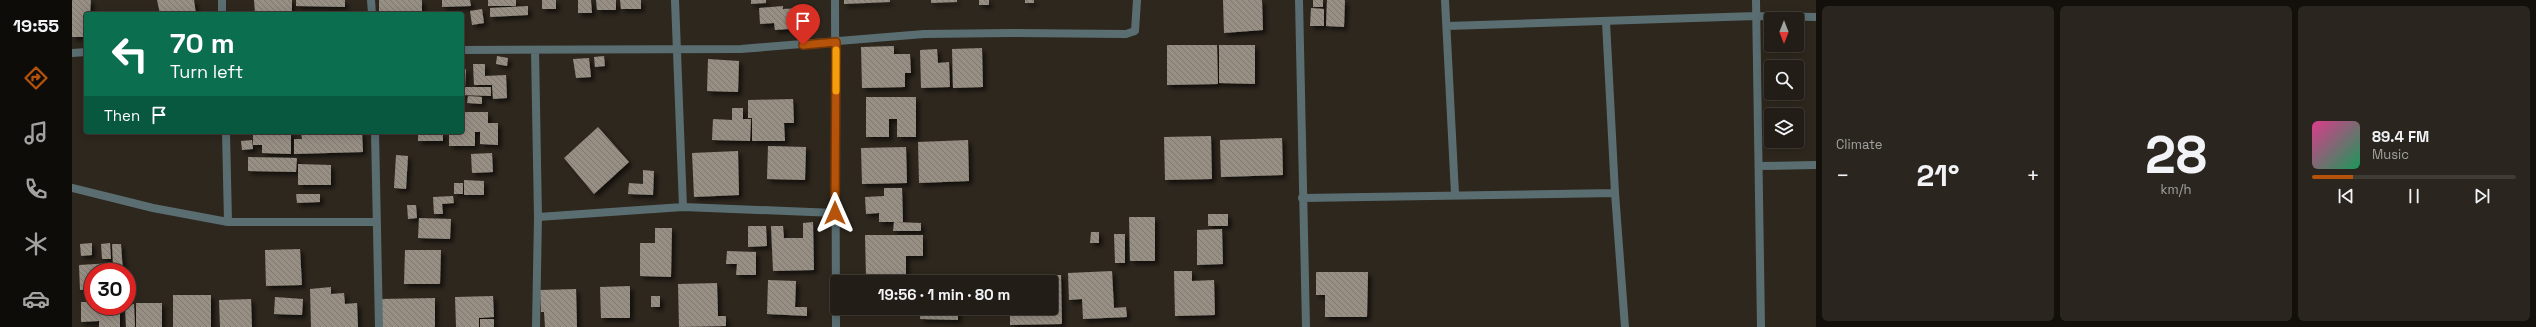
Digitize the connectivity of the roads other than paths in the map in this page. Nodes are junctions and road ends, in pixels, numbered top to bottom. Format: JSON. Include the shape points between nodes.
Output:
{"nodes":[{"id":1,"x":222,"y":0,"type":"edge"},
{"id":2,"x":372,"y":0,"type":"edge"},
{"id":3,"x":675,"y":0,"type":"edge"},
{"id":4,"x":835,"y":0,"type":"edge"},
{"id":5,"x":1137,"y":0,"type":"edge"},
{"id":6,"x":1299,"y":0,"type":"edge"},
{"id":7,"x":1445,"y":0,"type":"edge"},
{"id":8,"x":1756,"y":0,"type":"edge"},
{"id":9,"x":222,"y":12,"type":"edge"},
{"id":10,"x":372,"y":12,"type":"edge"},
{"id":11,"x":1756,"y":16,"type":"junction"},
{"id":12,"x":1816,"y":17,"type":"edge"},
{"id":13,"x":1606,"y":22,"type":"junction"},
{"id":14,"x":1447,"y":26,"type":"junction"},
{"id":15,"x":836,"y":42,"type":"junction"},
{"id":16,"x":677,"y":49,"type":"junction"},
{"id":17,"x":464,"y":50,"type":"edge"},
{"id":18,"x":535,"y":50,"type":"junction"},
{"id":19,"x":72,"y":52,"type":"edge"},
{"id":20,"x":84,"y":52,"type":"edge"},
{"id":21,"x":226,"y":134,"type":"edge"},
{"id":22,"x":375,"y":134,"type":"edge"},
{"id":23,"x":1816,"y":165,"type":"edge"},
{"id":24,"x":1759,"y":166,"type":"junction"},
{"id":25,"x":72,"y":188,"type":"edge"},
{"id":26,"x":1455,"y":194,"type":"junction"},
{"id":27,"x":1614,"y":194,"type":"junction"},
{"id":28,"x":1302,"y":198,"type":"junction"},
{"id":29,"x":683,"y":207,"type":"junction"},
{"id":30,"x":835,"y":213,"type":"junction"},
{"id":31,"x":538,"y":217,"type":"junction"},
{"id":32,"x":228,"y":222,"type":"junction"},
{"id":33,"x":377,"y":222,"type":"junction"},
{"id":34,"x":379,"y":327,"type":"edge"},
{"id":35,"x":536,"y":327,"type":"edge"},
{"id":36,"x":836,"y":327,"type":"edge"},
{"id":37,"x":1306,"y":327,"type":"edge"},
{"id":38,"x":1625,"y":327,"type":"edge"},
{"id":39,"x":1761,"y":327,"type":"edge"}],
"edges":[{"from":1,"to":9,"type":"street"},
{"from":2,"to":10,"type":"street"},
{"from":3,"to":16,"type":"street"},
{"from":4,"to":15,"type":"street"},
{"from":5,"to":15,"type":"street","via":[[1135,31],[1126,34],[924,34]]},
{"from":6,"to":28,"type":"street"},
{"from":7,"to":14,"type":"street"},
{"from":8,"to":11,"type":"street"},
{"from":11,"to":12,"type":"street"},
{"from":11,"to":13,"type":"street"},
{"from":11,"to":24,"type":"street"},
{"from":13,"to":14,"type":"street"},
{"from":13,"to":27,"type":"street"},
{"from":14,"to":26,"type":"street"},
{"from":15,"to":16,"type":"street","via":[[741,49]]},
{"from":15,"to":30,"type":"street"},
{"from":16,"to":18,"type":"street"},
{"from":16,"to":29,"type":"street"},
{"from":17,"to":18,"type":"street"},
{"from":18,"to":31,"type":"street"},
{"from":19,"to":20,"type":"street"},
{"from":21,"to":32,"type":"street"},
{"from":22,"to":33,"type":"street"},
{"from":23,"to":24,"type":"street"},
{"from":24,"to":39,"type":"street"},
{"from":25,"to":32,"type":"street","via":[[153,208]]},
{"from":26,"to":27,"type":"street"},
{"from":26,"to":28,"type":"street"},
{"from":27,"to":38,"type":"street"},
{"from":28,"to":37,"type":"street"},
{"from":29,"to":30,"type":"street"},
{"from":29,"to":31,"type":"street"},
{"from":30,"to":36,"type":"street"},
{"from":31,"to":35,"type":"street"},
{"from":32,"to":33,"type":"street"},
{"from":33,"to":34,"type":"street"}]}
